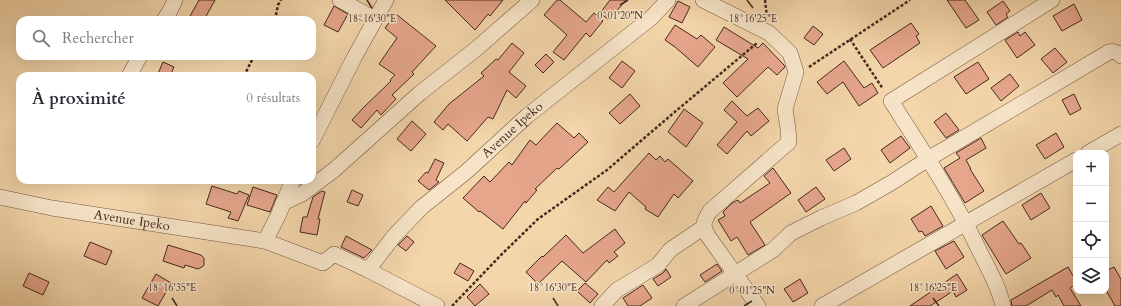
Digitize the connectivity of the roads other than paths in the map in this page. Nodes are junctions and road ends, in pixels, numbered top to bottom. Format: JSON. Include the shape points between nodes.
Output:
{"nodes":[{"id":1,"x":175,"y":0,"type":"edge"},
{"id":2,"x":340,"y":0,"type":"edge"},
{"id":3,"x":386,"y":0,"type":"edge"},
{"id":4,"x":532,"y":0,"type":"edge"},
{"id":5,"x":668,"y":0,"type":"edge"},
{"id":6,"x":703,"y":0,"type":"edge"},
{"id":7,"x":1052,"y":0,"type":"edge"},
{"id":8,"x":167,"y":16,"type":"edge"},
{"id":9,"x":375,"y":19,"type":"junction"},
{"id":10,"x":1121,"y":56,"type":"edge"},
{"id":11,"x":138,"y":60,"type":"edge"},
{"id":12,"x":132,"y":72,"type":"edge"},
{"id":13,"x":316,"y":133,"type":"edge"},
{"id":14,"x":1121,"y":134,"type":"edge"},
{"id":15,"x":1093,"y":150,"type":"edge"},
{"id":16,"x":928,"y":159,"type":"junction"},
{"id":17,"x":1073,"y":162,"type":"edge"},
{"id":18,"x":291,"y":184,"type":"edge"},
{"id":19,"x":315,"y":184,"type":"edge"},
{"id":20,"x":316,"y":184,"type":"edge"},
{"id":21,"x":0,"y":197,"type":"edge"},
{"id":22,"x":283,"y":203,"type":"junction"},
{"id":23,"x":966,"y":222,"type":"junction"},
{"id":24,"x":704,"y":227,"type":"junction"},
{"id":25,"x":265,"y":241,"type":"junction"},
{"id":26,"x":368,"y":270,"type":"junction"},
{"id":27,"x":735,"y":274,"type":"junction"},
{"id":28,"x":1000,"y":305,"type":"edge"},
{"id":29,"x":438,"y":306,"type":"edge"},
{"id":30,"x":602,"y":306,"type":"edge"},
{"id":31,"x":684,"y":306,"type":"edge"},
{"id":32,"x":758,"y":306,"type":"edge"},
{"id":33,"x":822,"y":306,"type":"edge"}],
"edges":[{"from":1,"to":8,"type":"street"},
{"from":2,"to":9,"type":"street"},
{"from":3,"to":9,"type":"street"},
{"from":4,"to":20,"type":"street"},
{"from":5,"to":26,"type":"street","name":"Avenue Ipeko","via":[[651,18],[527,116],[466,172],[422,207],[394,236]]},
{"from":6,"to":24,"type":"street","via":[[769,33],[790,53],[796,72],[785,109],[789,142],[710,211]]},
{"from":7,"to":16,"type":"street","via":[[891,101]]},
{"from":9,"to":13,"type":"street"},
{"from":10,"to":16,"type":"street","via":[[1114,51],[1108,52]]},
{"from":11,"to":12,"type":"street"},
{"from":14,"to":15,"type":"street"},
{"from":16,"to":23,"type":"street"},
{"from":16,"to":27,"type":"street","via":[[891,184],[856,203],[791,233],[773,250]]},
{"from":17,"to":23,"type":"street"},
{"from":18,"to":22,"type":"street"},
{"from":19,"to":22,"type":"street"},
{"from":21,"to":25,"type":"street","name":"Avenue Ipeko","via":[[59,209]]},
{"from":22,"to":25,"type":"street"},
{"from":23,"to":28,"type":"street","via":[[995,282]]},
{"from":23,"to":33,"type":"street"},
{"from":24,"to":27,"type":"street"},
{"from":24,"to":30,"type":"street","via":[[670,250],[658,265],[617,290]]},
{"from":25,"to":26,"type":"street","name":"Avenue Ipeko","via":[[323,263],[334,254]]},
{"from":26,"to":29,"type":"street","name":"Avenue Ipeko"},
{"from":27,"to":31,"type":"street"},
{"from":27,"to":32,"type":"street"}]}
